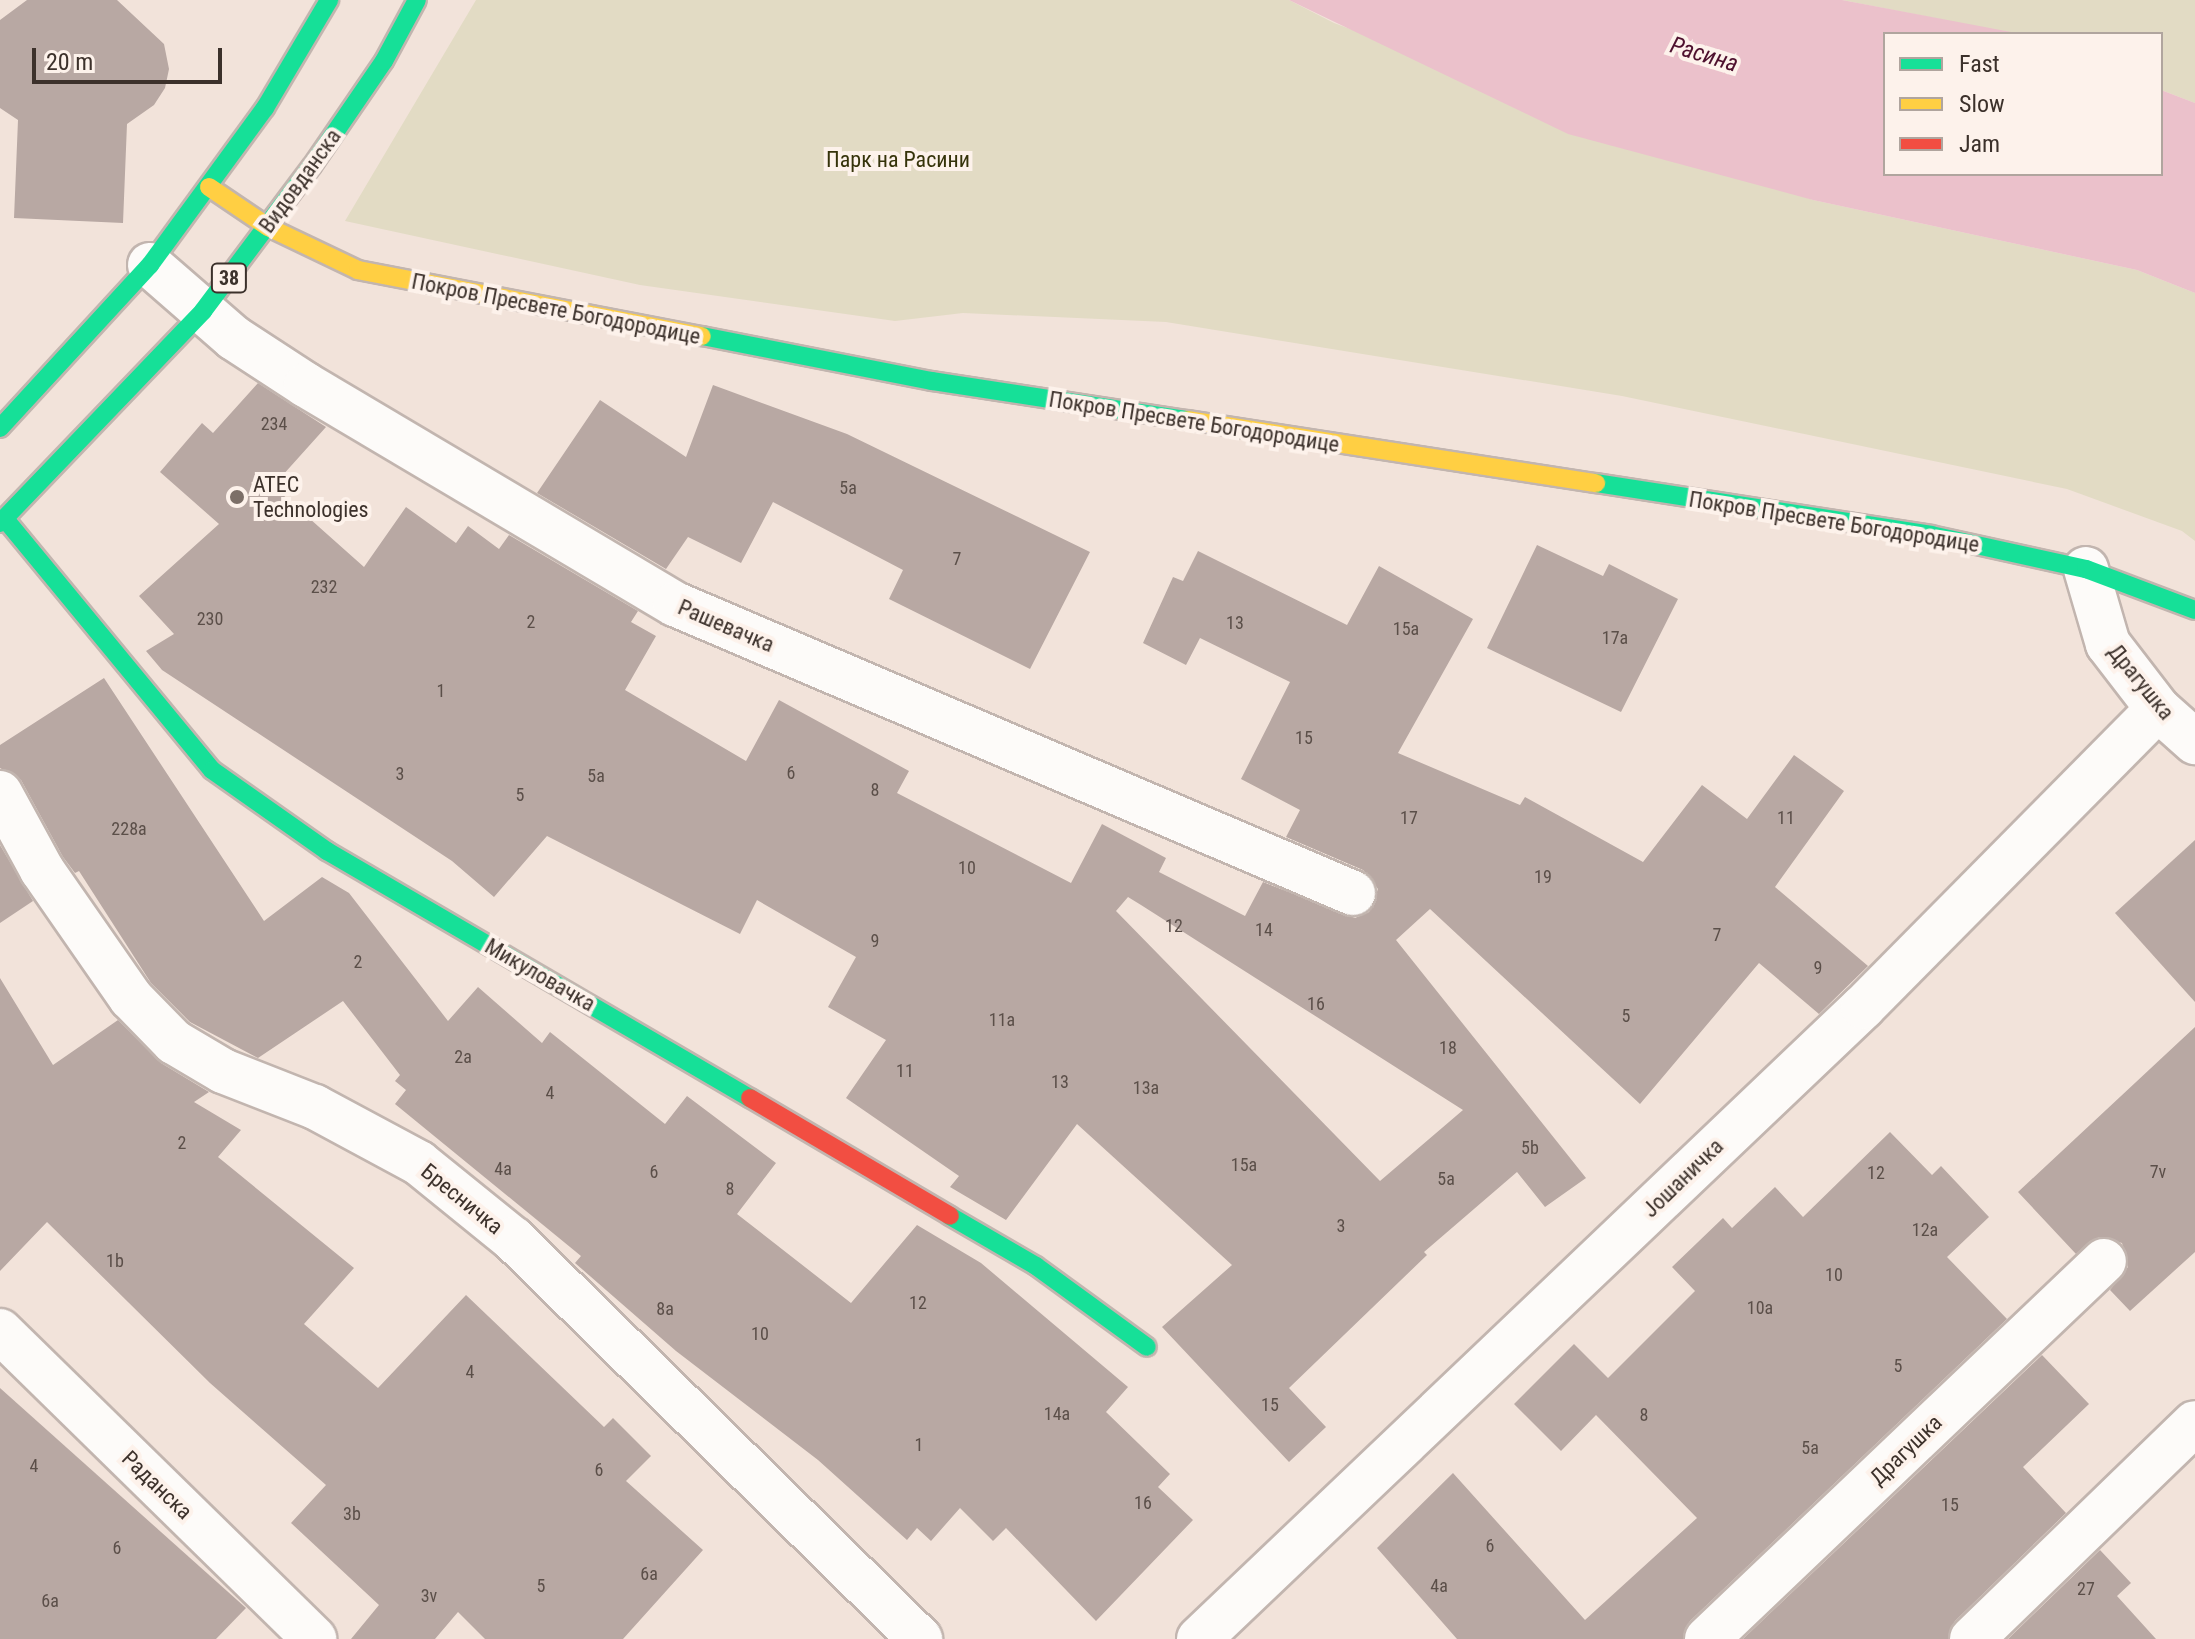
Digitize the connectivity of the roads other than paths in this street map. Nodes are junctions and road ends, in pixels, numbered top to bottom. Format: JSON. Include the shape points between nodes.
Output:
{"nodes":[{"id":1,"x":329,"y":0,"type":"edge"},
{"id":2,"x":417,"y":0,"type":"edge"},
{"id":3,"x":209,"y":187,"type":"junction"},
{"id":4,"x":268,"y":227,"type":"junction"},
{"id":5,"x":150,"y":265,"type":"junction"},
{"id":6,"x":203,"y":311,"type":"junction"},
{"id":7,"x":0,"y":428,"type":"edge"},
{"id":8,"x":2,"y":521,"type":"edge"},
{"id":9,"x":2086,"y":569,"type":"junction"},
{"id":10,"x":2195,"y":610,"type":"edge"},
{"id":11,"x":2158,"y":709,"type":"junction"},
{"id":12,"x":2195,"y":742,"type":"edge"},
{"id":13,"x":0,"y":793,"type":"edge"},
{"id":14,"x":1353,"y":893,"type":"dead end"},
{"id":15,"x":2104,"y":1261,"type":"dead end"},
{"id":16,"x":0,"y":1331,"type":"edge"},
{"id":17,"x":1147,"y":1347,"type":"dead end"},
{"id":18,"x":2195,"y":1423,"type":"edge"},
{"id":19,"x":314,"y":1639,"type":"edge"},
{"id":20,"x":920,"y":1639,"type":"edge"},
{"id":21,"x":1199,"y":1639,"type":"edge"},
{"id":22,"x":1707,"y":1639,"type":"edge"},
{"id":23,"x":1972,"y":1639,"type":"edge"}],
"edges":[{"from":1,"to":3,"type":"street"},
{"from":2,"to":4,"type":"street","name":"Видовданска","number":"38","via":[[384,61]]},
{"from":3,"to":4,"type":"street","name":"Покров Пресвете Богодородице"},
{"from":3,"to":5,"type":"street"},
{"from":4,"to":6,"type":"street","name":"Видовданска","number":"38"},
{"from":4,"to":9,"type":"street","name":"Покров Пресвете Богодородице","via":[[358,270],[842,364],[1931,535]]},
{"from":5,"to":6,"type":"street","name":"Рашевачка"},
{"from":5,"to":7,"type":"street"},
{"from":6,"to":8,"type":"street","name":"Видовданска","number":"38"},
{"from":6,"to":14,"type":"street","name":"Рашевачка","via":[[306,385],[675,604]]},
{"from":8,"to":17,"type":"street","name":"Микуловачка","via":[[212,770],[327,851],[1036,1266]]},
{"from":9,"to":10,"type":"street","name":"Покров Пресвете Богодородице"},
{"from":9,"to":11,"type":"street","name":"Драгушка","via":[[2108,644]]},
{"from":11,"to":12,"type":"street","name":"Драгушка"},
{"from":11,"to":21,"type":"street","name":"Јошаничка","via":[[1863,1007]]},
{"from":13,"to":20,"type":"street","name":"Бресничка","via":[[42,870],[131,998],[174,1042],[223,1071],[315,1107],[419,1163],[513,1239]]},
{"from":15,"to":22,"type":"street","name":"Драгушка"},
{"from":16,"to":19,"type":"street","name":"Раданска"},
{"from":18,"to":23,"type":"street"}]}
